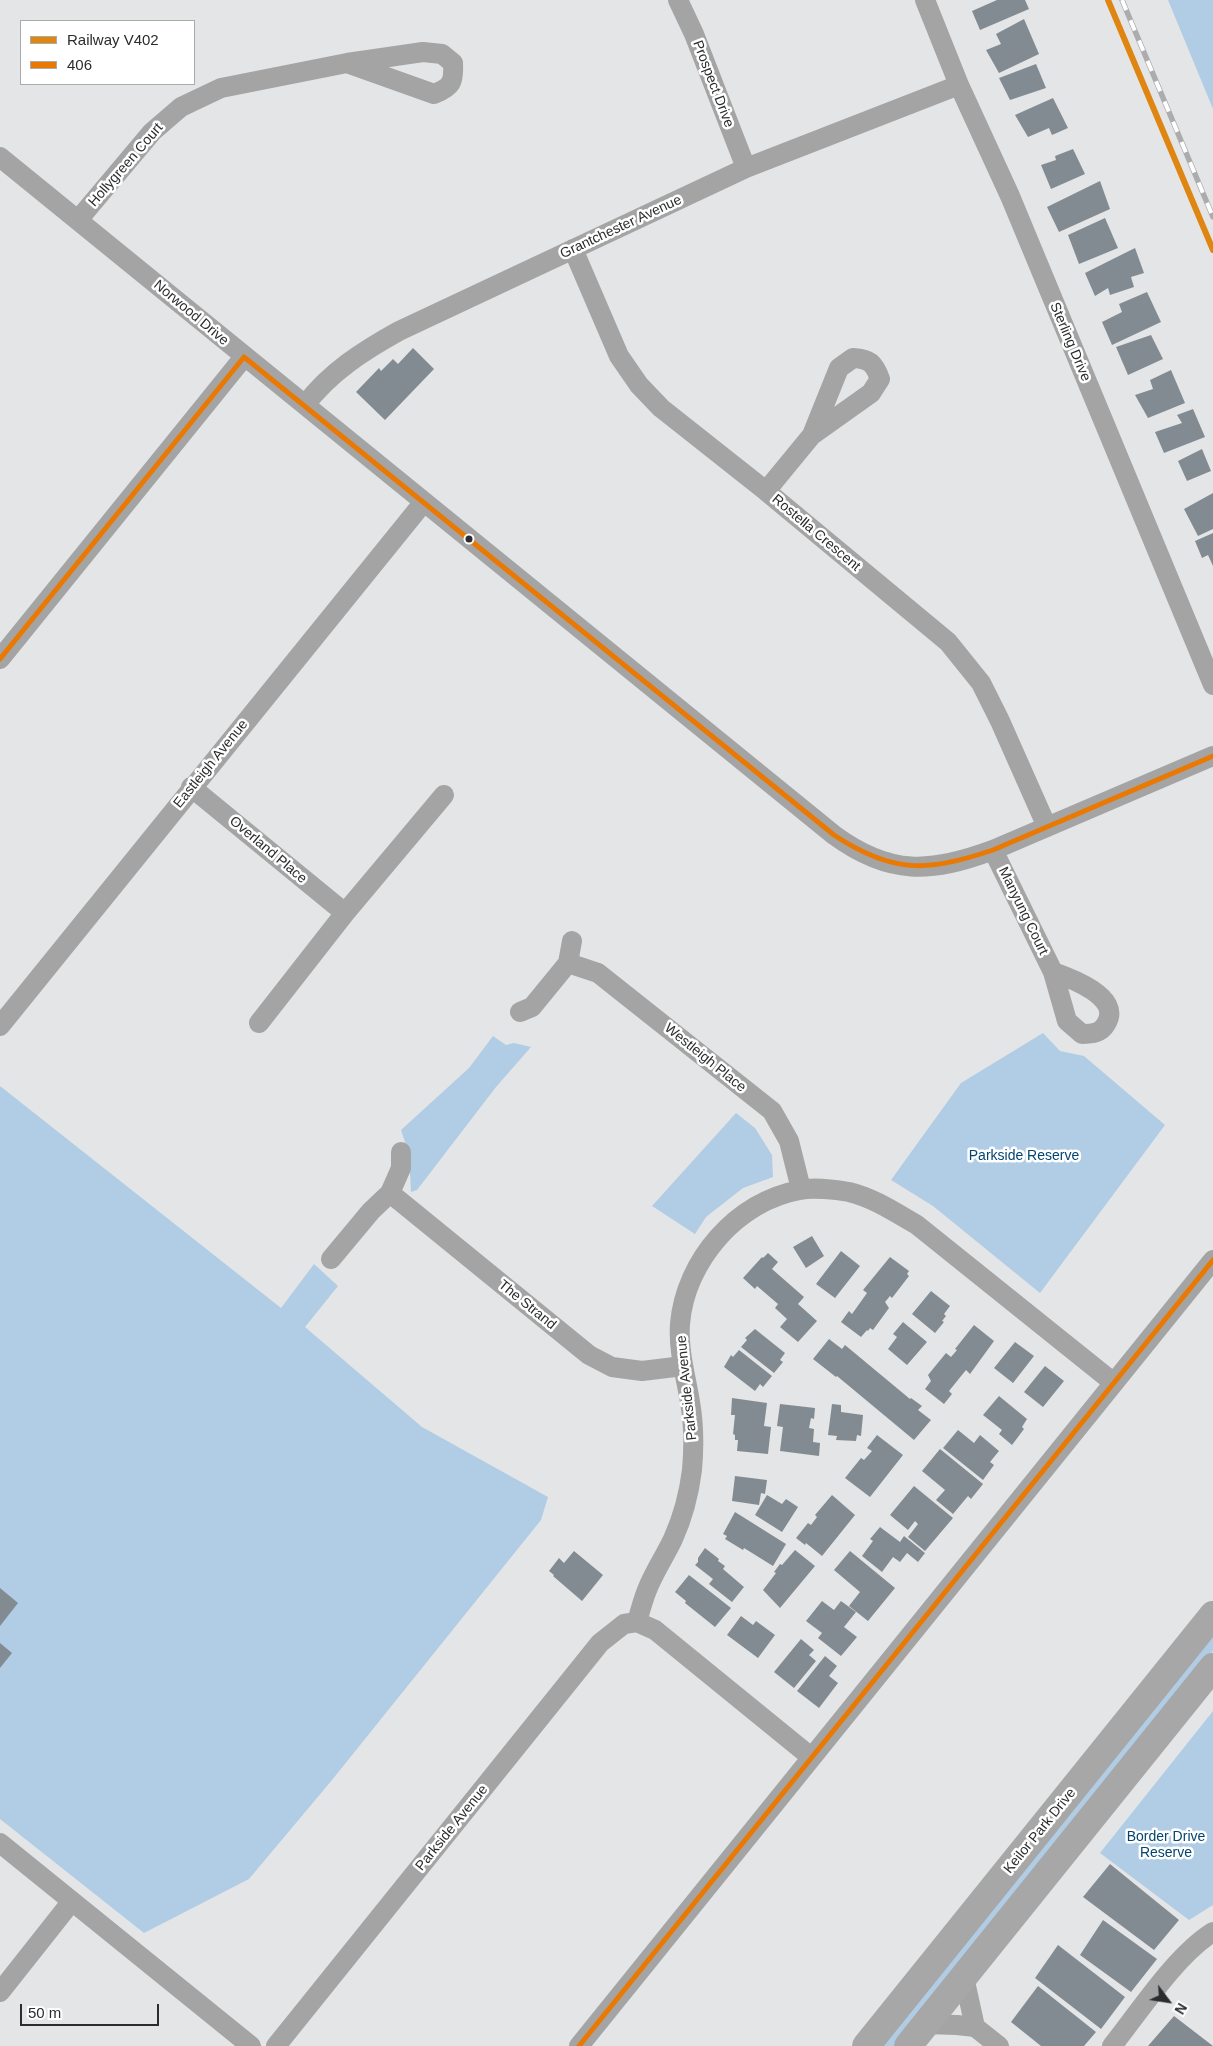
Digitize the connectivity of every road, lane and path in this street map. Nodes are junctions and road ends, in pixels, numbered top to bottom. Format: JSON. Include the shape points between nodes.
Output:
{"nodes":[{"id":1,"x":678,"y":0,"type":"edge"},
{"id":2,"x":925,"y":0,"type":"edge"},
{"id":3,"x":346,"y":64,"type":"dead end"},
{"id":4,"x":959,"y":85,"type":"junction"},
{"id":5,"x":0,"y":157,"type":"edge"},
{"id":6,"x":746,"y":168,"type":"junction"},
{"id":7,"x":78,"y":220,"type":"junction"},
{"id":8,"x":573,"y":249,"type":"junction"},
{"id":9,"x":244,"y":357,"type":"junction"},
{"id":10,"x":305,"y":405,"type":"junction"},
{"id":11,"x":812,"y":435,"type":"dead end"},
{"id":12,"x":766,"y":491,"type":"junction"},
{"id":13,"x":423,"y":502,"type":"junction"},
{"id":14,"x":0,"y":659,"type":"edge"},
{"id":15,"x":1213,"y":685,"type":"edge"},
{"id":16,"x":1213,"y":756,"type":"edge"},
{"id":17,"x":192,"y":787,"type":"junction"},
{"id":18,"x":444,"y":795,"type":"dead end"},
{"id":19,"x":1047,"y":828,"type":"junction"},
{"id":20,"x":993,"y":850,"type":"junction"},
{"id":21,"x":345,"y":914,"type":"junction"},
{"id":22,"x":572,"y":941,"type":"dead end"},
{"id":23,"x":568,"y":963,"type":"junction"},
{"id":24,"x":1053,"y":972,"type":"dead end"},
{"id":25,"x":520,"y":1012,"type":"dead end"},
{"id":26,"x":260,"y":1023,"type":"dead end"},
{"id":27,"x":0,"y":1026,"type":"edge"},
{"id":28,"x":401,"y":1152,"type":"dead end"},
{"id":29,"x":801,"y":1189,"type":"junction"},
{"id":30,"x":390,"y":1193,"type":"junction"},
{"id":31,"x":331,"y":1259,"type":"dead end"},
{"id":32,"x":1213,"y":1260,"type":"edge"},
{"id":33,"x":683,"y":1366,"type":"junction"},
{"id":34,"x":1114,"y":1383,"type":"junction"},
{"id":35,"x":1213,"y":1615,"type":"edge"},
{"id":36,"x":637,"y":1622,"type":"junction"},
{"id":37,"x":1213,"y":1667,"type":"edge"},
{"id":38,"x":811,"y":1757,"type":"junction"},
{"id":39,"x":0,"y":1843,"type":"edge"},
{"id":40,"x":72,"y":1901,"type":"junction"},
{"id":41,"x":1213,"y":1932,"type":"edge"},
{"id":42,"x":964,"y":1977,"type":"junction"},
{"id":43,"x":0,"y":1992,"type":"edge"},
{"id":44,"x":925,"y":2024,"type":"junction"},
{"id":45,"x":975,"y":2027,"type":"junction"},
{"id":46,"x":251,"y":2046,"type":"edge"},
{"id":47,"x":276,"y":2046,"type":"edge"},
{"id":48,"x":579,"y":2046,"type":"edge"},
{"id":49,"x":866,"y":2046,"type":"edge"},
{"id":50,"x":908,"y":2046,"type":"edge"},
{"id":51,"x":999,"y":2046,"type":"edge"},
{"id":52,"x":1112,"y":2046,"type":"edge"}],
"edges":[{"from":1,"to":6,"type":"street","name":"Prospect Drive"},
{"from":2,"to":4,"type":"street","name":"Sterling Drive"},
{"from":3,"to":7,"type":"street","name":"Hollygreen Court","via":[[221,88],[181,106],[152,132]]},
{"from":4,"to":6,"type":"street","name":"Grantchester Avenue"},
{"from":4,"to":15,"type":"street","name":"Sterling Drive","via":[[1010,196]]},
{"from":5,"to":7,"type":"street","name":"Norwood Drive"},
{"from":6,"to":8,"type":"street","name":"Grantchester Avenue"},
{"from":7,"to":9,"type":"street","name":"Norwood Drive"},
{"from":8,"to":10,"type":"street","name":"Grantchester Avenue","via":[[367,349],[336,371]]},
{"from":8,"to":12,"type":"street","name":"Rostella Crescent","via":[[619,356],[639,385],[661,408]]},
{"from":9,"to":10,"type":"street","name":"Norwood Drive"},
{"from":9,"to":14,"type":"street"},
{"from":10,"to":13,"type":"street","name":"Norwood Drive"},
{"from":11,"to":12,"type":"street"},
{"from":12,"to":19,"type":"street","name":"Rostella Crescent","via":[[948,642],[980,683]]},
{"from":13,"to":17,"type":"street","name":"Eastleigh Avenue"},
{"from":13,"to":20,"type":"street","name":"Norwood Drive","via":[[847,845],[866,855],[905,867],[948,865]]},
{"from":16,"to":19,"type":"street","name":"Norwood Drive"},
{"from":17,"to":21,"type":"street","name":"Overland Place"},
{"from":17,"to":27,"type":"street","name":"Eastleigh Avenue"},
{"from":18,"to":21,"type":"street"},
{"from":19,"to":20,"type":"street","name":"Norwood Drive"},
{"from":20,"to":24,"type":"street","name":"Manyung Court"},
{"from":21,"to":26,"type":"street"},
{"from":22,"to":23,"type":"street"},
{"from":23,"to":25,"type":"street","via":[[532,1007]]},
{"from":23,"to":29,"type":"street","name":"Westleigh Place","via":[[598,972],[772,1111],[789,1141]]},
{"from":28,"to":30,"type":"street","via":[[401,1168]]},
{"from":29,"to":33,"type":"street","name":"Parkside Avenue","via":[[769,1200],[740,1217],[718,1237],[698,1267],[685,1296],[680,1325]]},
{"from":29,"to":34,"type":"street","name":"Parkside Avenue","via":[[849,1192],[883,1205],[917,1225]]},
{"from":30,"to":31,"type":"street"},
{"from":30,"to":33,"type":"street","name":"The Strand","via":[[589,1355],[612,1367],[642,1371]]},
{"from":32,"to":34,"type":"street"},
{"from":33,"to":36,"type":"street","name":"Parkside Avenue","via":[[694,1438],[685,1506],[673,1538],[646,1590]]},
{"from":34,"to":38,"type":"street"},
{"from":35,"to":49,"type":"main road","name":"Keilor Park Drive"},
{"from":36,"to":38,"type":"street","via":[[655,1630]]},
{"from":36,"to":47,"type":"street","name":"Parkside Avenue","via":[[624,1624],[600,1643]]},
{"from":37,"to":42,"type":"main road"},
{"from":38,"to":48,"type":"street"},
{"from":39,"to":40,"type":"street"},
{"from":40,"to":43,"type":"street"},
{"from":40,"to":46,"type":"street"},
{"from":41,"to":52,"type":"street","via":[[1181,1958]]},
{"from":42,"to":44,"type":"main road"},
{"from":42,"to":45,"type":"street"},
{"from":44,"to":45,"type":"street"},
{"from":44,"to":50,"type":"main road"},
{"from":45,"to":51,"type":"street"}]}
